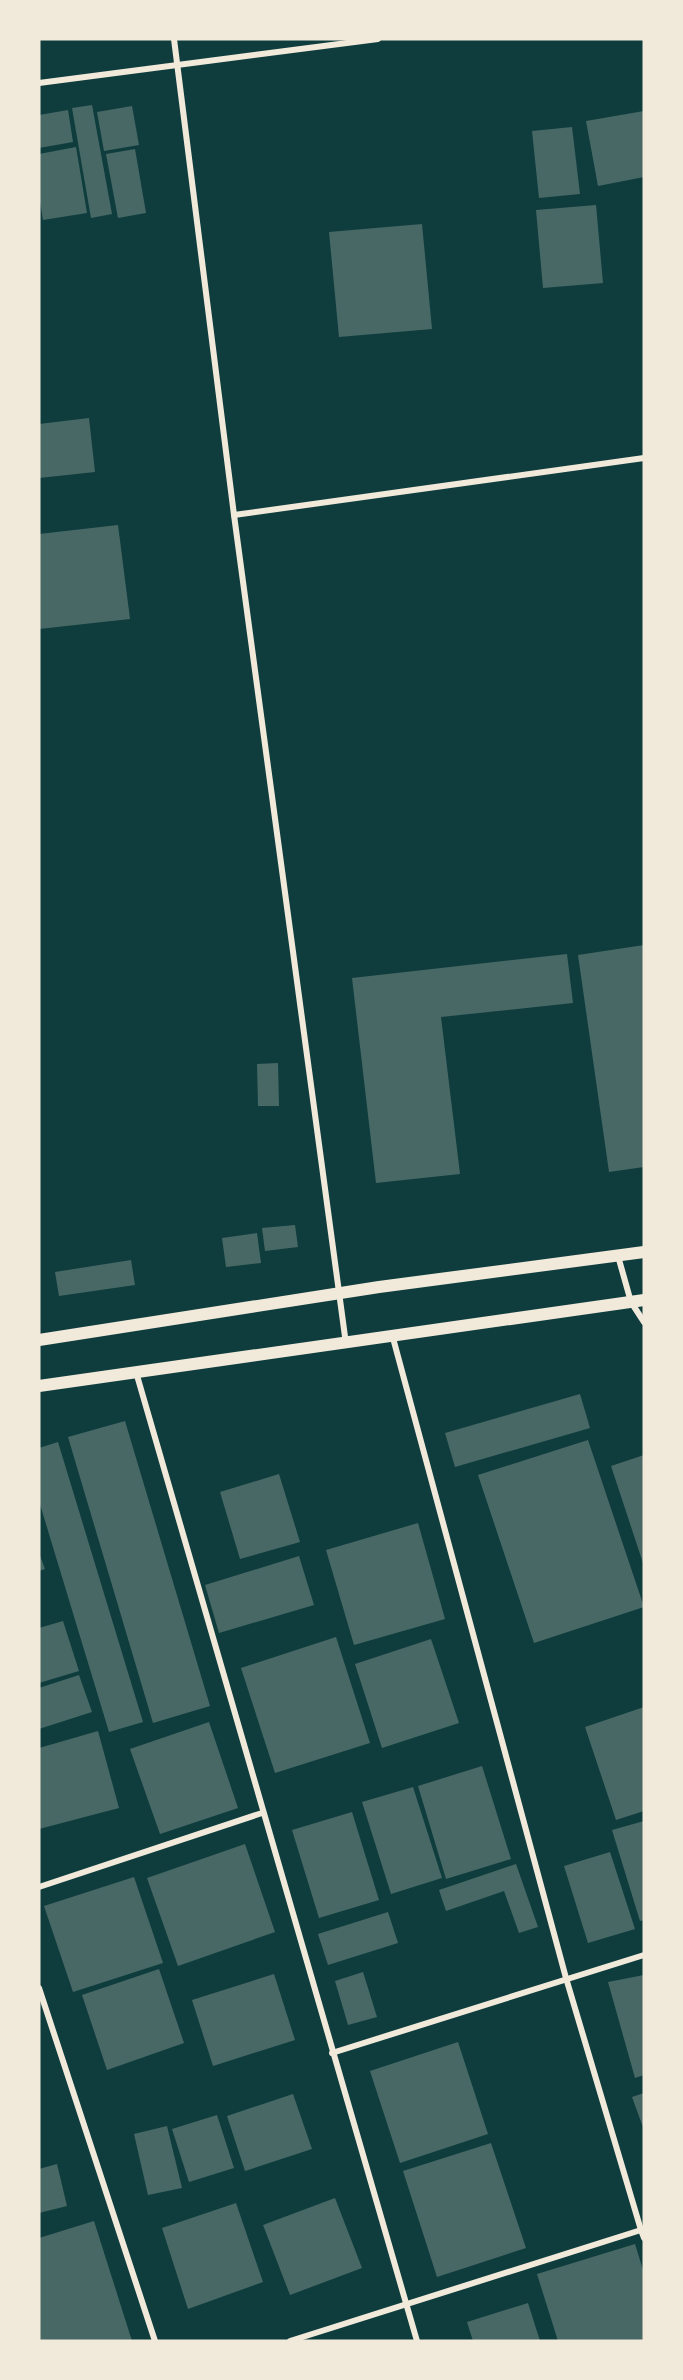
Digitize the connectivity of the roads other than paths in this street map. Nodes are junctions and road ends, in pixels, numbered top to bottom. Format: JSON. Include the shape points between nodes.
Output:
{"nodes":[{"id":1,"x":174,"y":39,"type":"edge"},
{"id":2,"x":377,"y":39,"type":"edge"},
{"id":3,"x":179,"y":65,"type":"junction"},
{"id":4,"x":39,"y":83,"type":"edge"},
{"id":5,"x":644,"y":458,"type":"edge"},
{"id":6,"x":234,"y":515,"type":"junction"},
{"id":7,"x":644,"y":1252,"type":"edge"},
{"id":8,"x":618,"y":1256,"type":"junction"},
{"id":9,"x":340,"y":1294,"type":"junction"},
{"id":10,"x":638,"y":1301,"type":"edge"},
{"id":11,"x":644,"y":1322,"type":"edge"},
{"id":12,"x":393,"y":1338,"type":"junction"},
{"id":13,"x":39,"y":1340,"type":"edge"},
{"id":14,"x":346,"y":1344,"type":"junction"},
{"id":15,"x":135,"y":1372,"type":"junction"},
{"id":16,"x":39,"y":1386,"type":"edge"},
{"id":17,"x":262,"y":1813,"type":"junction"},
{"id":18,"x":39,"y":1887,"type":"edge"},
{"id":19,"x":644,"y":1955,"type":"edge"},
{"id":20,"x":566,"y":1978,"type":"junction"},
{"id":21,"x":39,"y":1988,"type":"edge"},
{"id":22,"x":332,"y":2053,"type":"junction"},
{"id":23,"x":643,"y":2230,"type":"edge"},
{"id":24,"x":644,"y":2238,"type":"edge"},
{"id":25,"x":405,"y":2305,"type":"junction"},
{"id":26,"x":155,"y":2341,"type":"edge"},
{"id":27,"x":290,"y":2341,"type":"edge"},
{"id":28,"x":417,"y":2341,"type":"edge"}],
"edges":[{"from":1,"to":3,"type":"street"},
{"from":2,"to":3,"type":"street"},
{"from":3,"to":4,"type":"street"},
{"from":3,"to":6,"type":"street"},
{"from":5,"to":6,"type":"street"},
{"from":6,"to":9,"type":"street"},
{"from":7,"to":8,"type":"main road"},
{"from":8,"to":9,"type":"main road"},
{"from":8,"to":10,"type":"street"},
{"from":9,"to":13,"type":"main road"},
{"from":9,"to":14,"type":"street"},
{"from":10,"to":11,"type":"street"},
{"from":10,"to":12,"type":"main road"},
{"from":12,"to":14,"type":"main road"},
{"from":12,"to":20,"type":"street"},
{"from":14,"to":15,"type":"main road"},
{"from":15,"to":16,"type":"main road"},
{"from":15,"to":17,"type":"street"},
{"from":17,"to":18,"type":"street"},
{"from":17,"to":22,"type":"street"},
{"from":19,"to":20,"type":"street"},
{"from":20,"to":22,"type":"street"},
{"from":20,"to":23,"type":"street"},
{"from":21,"to":26,"type":"street"},
{"from":22,"to":25,"type":"street"},
{"from":23,"to":24,"type":"street"},
{"from":23,"to":25,"type":"street"},
{"from":25,"to":27,"type":"street"},
{"from":25,"to":28,"type":"street"}]}
